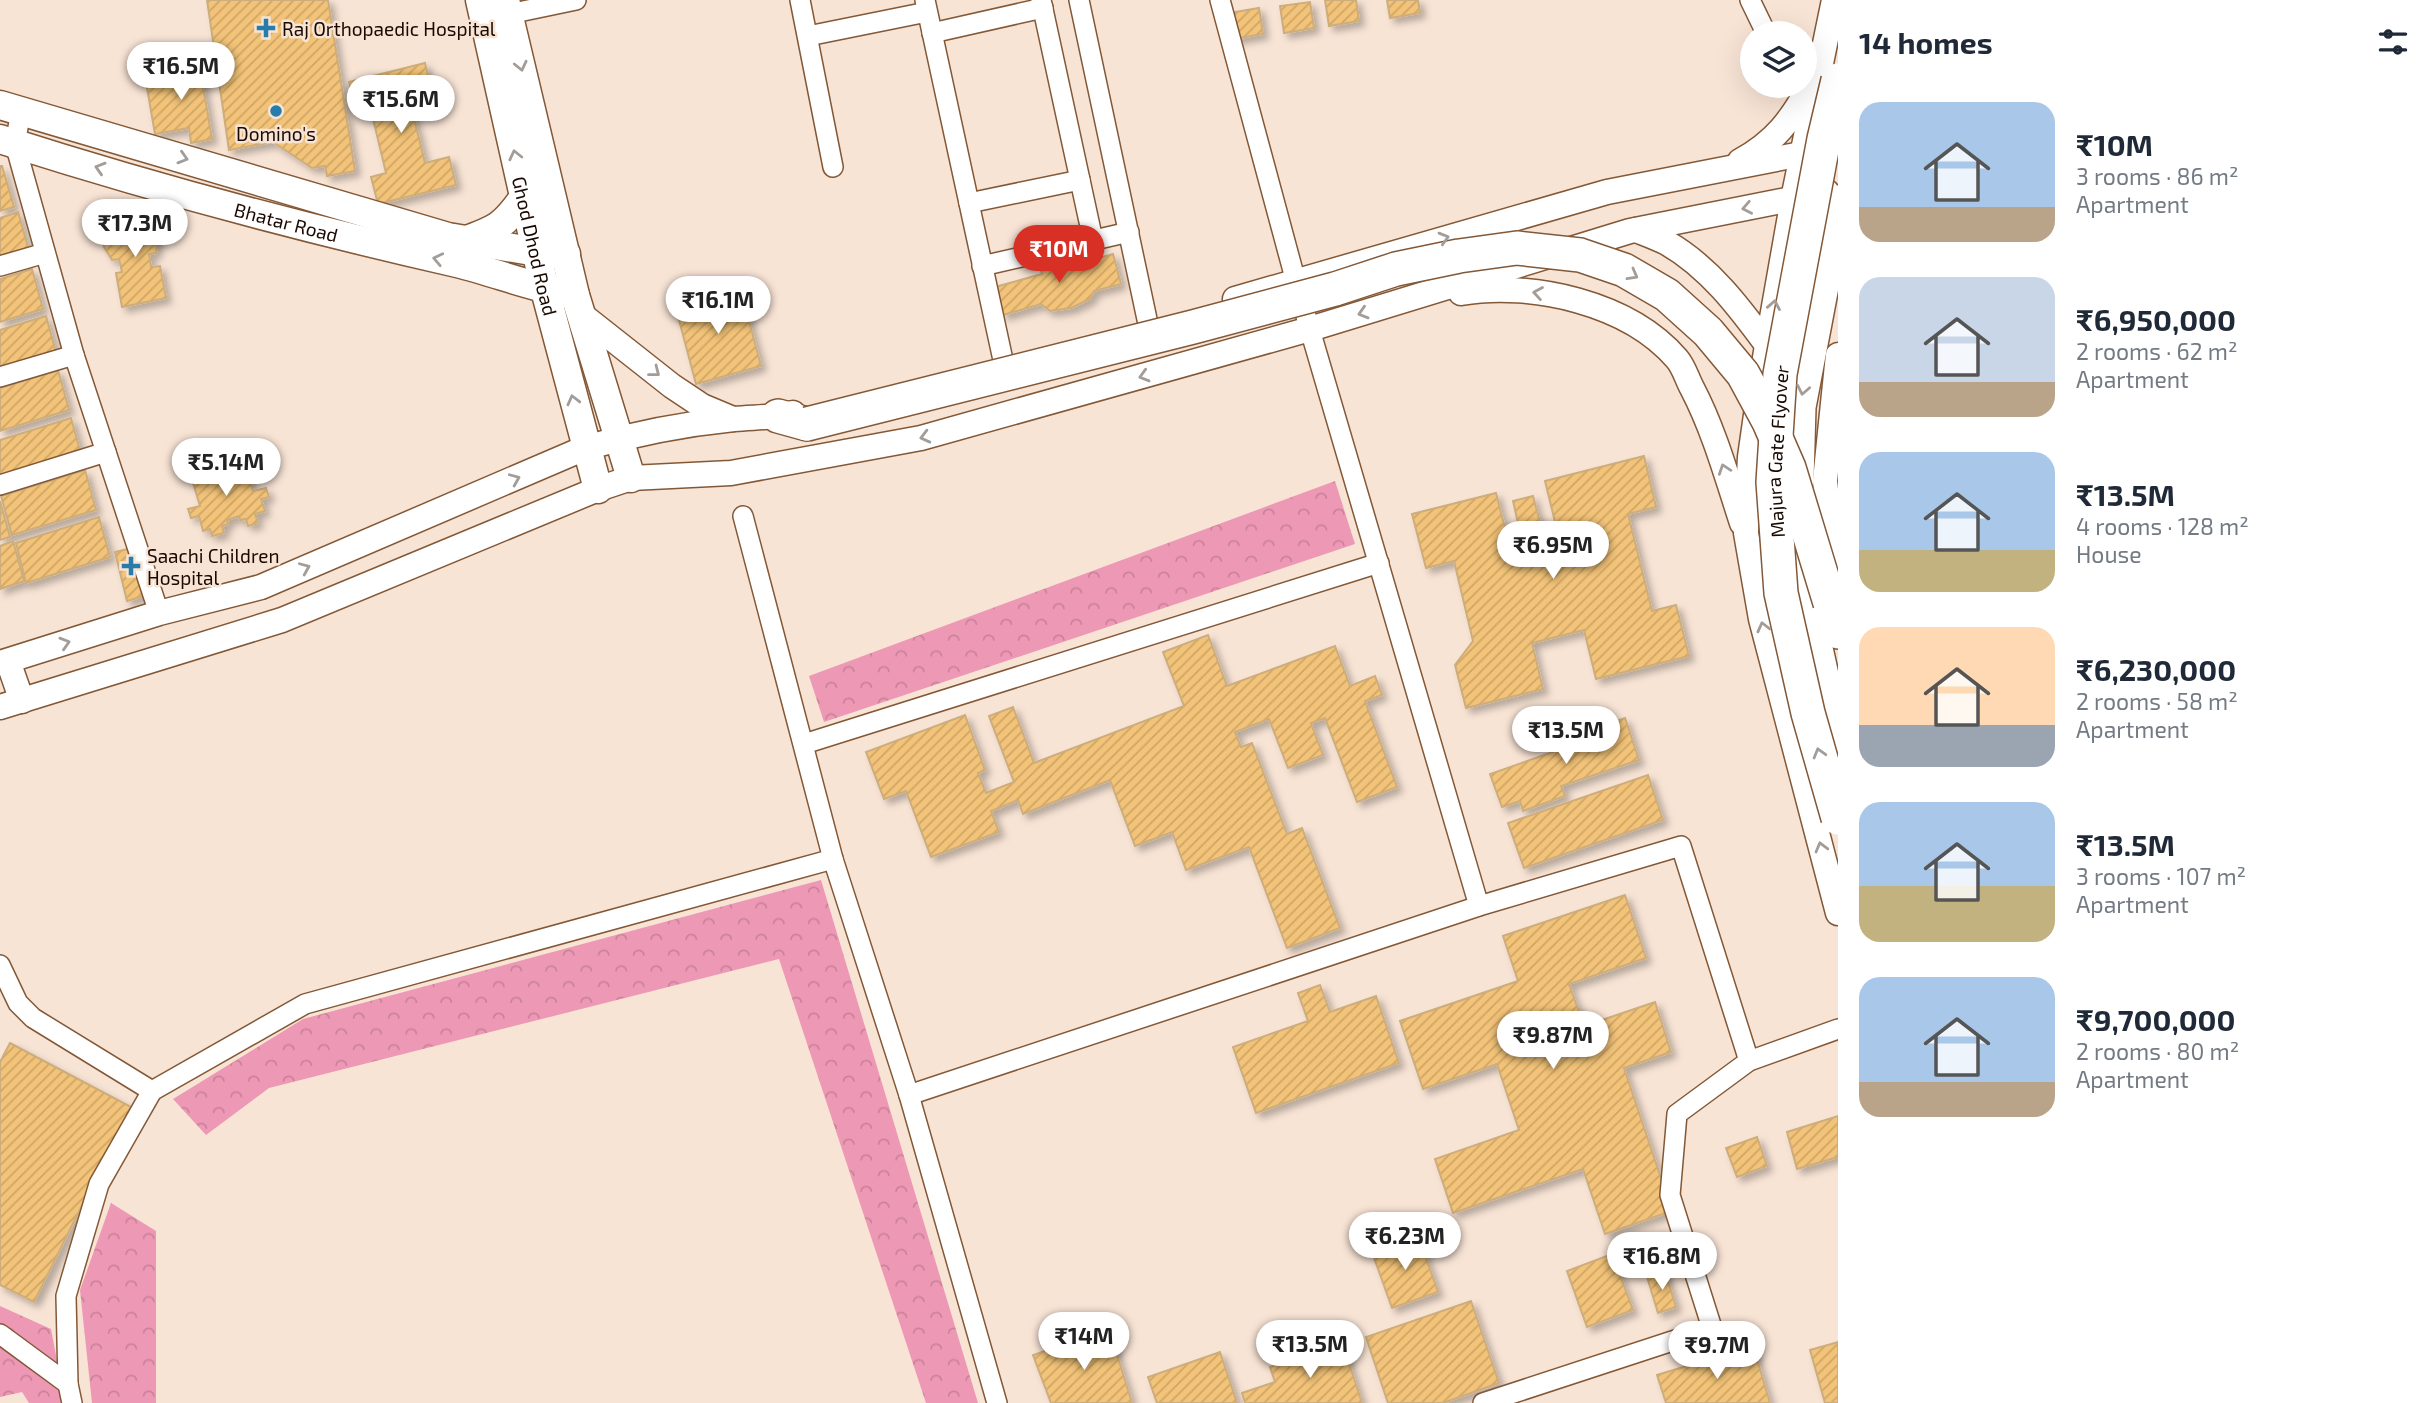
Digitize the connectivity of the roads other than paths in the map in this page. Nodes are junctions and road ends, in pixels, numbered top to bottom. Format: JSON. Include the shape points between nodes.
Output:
{"nodes":[{"id":1,"x":480,"y":0,"type":"edge"},
{"id":2,"x":576,"y":0,"type":"edge"},
{"id":3,"x":800,"y":0,"type":"edge"},
{"id":4,"x":1079,"y":0,"type":"edge"},
{"id":5,"x":1220,"y":0,"type":"edge"},
{"id":6,"x":1750,"y":0,"type":"edge"},
{"id":7,"x":1834,"y":0,"type":"edge"},
{"id":8,"x":1042,"y":4,"type":"edge"},
{"id":9,"x":926,"y":6,"type":"edge"},
{"id":10,"x":507,"y":7,"type":"edge"},
{"id":11,"x":1760,"y":21,"type":"edge"},
{"id":12,"x":932,"y":33,"type":"junction"},
{"id":13,"x":808,"y":36,"type":"junction"},
{"id":14,"x":1829,"y":73,"type":"edge"},
{"id":15,"x":1794,"y":98,"type":"edge"},
{"id":16,"x":11,"y":108,"type":"edge"},
{"id":17,"x":1838,"y":146,"type":"edge"},
{"id":18,"x":8,"y":151,"type":"edge"},
{"id":19,"x":1803,"y":153,"type":"junction"},
{"id":20,"x":833,"y":167,"type":"dead end"},
{"id":21,"x":1721,"y":170,"type":"junction"},
{"id":22,"x":1080,"y":180,"type":"junction"},
{"id":23,"x":1838,"y":190,"type":"edge"},
{"id":24,"x":524,"y":197,"type":"junction"},
{"id":25,"x":1793,"y":198,"type":"junction"},
{"id":26,"x":1838,"y":202,"type":"edge"},
{"id":27,"x":969,"y":203,"type":"junction"},
{"id":28,"x":1636,"y":230,"type":"junction"},
{"id":29,"x":1129,"y":232,"type":"junction"},
{"id":30,"x":1093,"y":240,"type":"junction"},
{"id":31,"x":464,"y":241,"type":"junction"},
{"id":32,"x":537,"y":252,"type":"junction"},
{"id":33,"x":45,"y":253,"type":"junction"},
{"id":34,"x":566,"y":254,"type":"junction"},
{"id":35,"x":0,"y":266,"type":"edge"},
{"id":36,"x":982,"y":266,"type":"junction"},
{"id":37,"x":474,"y":268,"type":"junction"},
{"id":38,"x":1296,"y":282,"type":"junction"},
{"id":39,"x":545,"y":289,"type":"junction"},
{"id":40,"x":1391,"y":304,"type":"junction"},
{"id":41,"x":579,"y":305,"type":"junction"},
{"id":42,"x":1149,"y":324,"type":"junction"},
{"id":43,"x":1310,"y":329,"type":"junction"},
{"id":44,"x":1768,"y":345,"type":"junction"},
{"id":45,"x":562,"y":354,"type":"junction"},
{"id":46,"x":74,"y":355,"type":"junction"},
{"id":47,"x":1838,"y":355,"type":"edge"},
{"id":48,"x":1003,"y":360,"type":"junction"},
{"id":49,"x":0,"y":377,"type":"edge"},
{"id":50,"x":733,"y":419,"type":"junction"},
{"id":51,"x":793,"y":420,"type":"junction"},
{"id":52,"x":619,"y":438,"type":"junction"},
{"id":53,"x":585,"y":448,"type":"junction"},
{"id":54,"x":106,"y":452,"type":"junction"},
{"id":55,"x":631,"y":478,"type":"junction"},
{"id":56,"x":0,"y":485,"type":"edge"},
{"id":57,"x":598,"y":489,"type":"junction"},
{"id":58,"x":453,"y":505,"type":"junction"},
{"id":59,"x":743,"y":516,"type":"dead end"},
{"id":60,"x":1746,"y":533,"type":"junction"},
{"id":61,"x":468,"y":543,"type":"junction"},
{"id":62,"x":1835,"y":551,"type":"edge"},
{"id":63,"x":1379,"y":563,"type":"junction"},
{"id":64,"x":1838,"y":590,"type":"edge"},
{"id":65,"x":159,"y":613,"type":"junction"},
{"id":66,"x":1838,"y":632,"type":"edge"},
{"id":67,"x":4,"y":662,"type":"edge"},
{"id":68,"x":11,"y":704,"type":"edge"},
{"id":69,"x":1838,"y":736,"type":"edge"},
{"id":70,"x":804,"y":744,"type":"junction"},
{"id":71,"x":1838,"y":819,"type":"edge"},
{"id":72,"x":833,"y":859,"type":"junction"},
{"id":73,"x":1479,"y":906,"type":"junction"},
{"id":74,"x":1838,"y":913,"type":"edge"},
{"id":75,"x":0,"y":965,"type":"edge"},
{"id":76,"x":1838,"y":1029,"type":"edge"},
{"id":77,"x":1749,"y":1061,"type":"junction"},
{"id":78,"x":152,"y":1091,"type":"junction"},
{"id":79,"x":909,"y":1095,"type":"junction"},
{"id":80,"x":0,"y":1334,"type":"edge"},
{"id":81,"x":70,"y":1393,"type":"edge"},
{"id":82,"x":997,"y":1403,"type":"edge"},
{"id":83,"x":1483,"y":1403,"type":"edge"}],
"edges":[{"from":24,"to":1,"type":"main road","name":"Ghod Dhod Road","one_way":true},
{"from":2,"to":10,"type":"street"},
{"from":3,"to":13,"type":"street"},
{"from":4,"to":29,"type":"street"},
{"from":5,"to":38,"type":"street"},
{"from":6,"to":11,"type":"street"},
{"from":7,"to":14,"type":"street"},
{"from":8,"to":12,"type":"street"},
{"from":8,"to":22,"type":"street"},
{"from":9,"to":12,"type":"street"},
{"from":9,"to":13,"type":"street"},
{"from":10,"to":34,"type":"main road","one_way":true},
{"from":12,"to":27,"type":"street"},
{"from":13,"to":20,"type":"street"},
{"from":14,"to":19,"type":"street"},
{"from":71,"to":14,"type":"highway","name":"Majura Gate Flyover","one_way":true,"bridge":true,"via":[[1781,593],[1773,482],[1780,374],[1824,139]]},
{"from":15,"to":21,"type":"street","via":[[1774,139]]},
{"from":16,"to":18,"type":"street"},
{"from":16,"to":31,"type":"main road","one_way":true},
{"from":17,"to":19,"type":"street"},
{"from":18,"to":33,"type":"street"},
{"from":37,"to":18,"type":"main road","name":"Bhatar Road","one_way":true},
{"from":19,"to":21,"type":"street"},
{"from":19,"to":25,"type":"street"},
{"from":38,"to":21,"type":"street","one_way":true,"via":[[1607,192]]},
{"from":22,"to":27,"type":"street"},
{"from":22,"to":30,"type":"street"},
{"from":23,"to":25,"type":"street"},
{"from":24,"to":31,"type":"main road","via":[[502,225]]},
{"from":24,"to":32,"type":"main road","name":"Ghod Dhod Road"},
{"from":25,"to":28,"type":"street","one_way":true},
{"from":44,"to":25,"type":"street","one_way":true},
{"from":26,"to":69,"type":"highway","name":"Majura Gate Flyover","one_way":true,"bridge":true,"via":[[1799,407],[1795,554]]},
{"from":27,"to":36,"type":"street"},
{"from":28,"to":40,"type":"street"},
{"from":28,"to":44,"type":"street","via":[[1668,243],[1709,274]]},
{"from":29,"to":30,"type":"street"},
{"from":29,"to":42,"type":"street"},
{"from":30,"to":36,"type":"street"},
{"from":31,"to":32,"type":"main road"},
{"from":32,"to":34,"type":"main road"},
{"from":32,"to":39,"type":"main road","name":"Ghod Dhod Road"},
{"from":33,"to":35,"type":"street"},
{"from":33,"to":46,"type":"street"},
{"from":34,"to":41,"type":"main road"},
{"from":36,"to":48,"type":"street"},
{"from":37,"to":39,"type":"main road","name":"Bhatar Road"},
{"from":37,"to":45,"type":"main road","via":[[529,305]]},
{"from":38,"to":42,"type":"street"},
{"from":38,"to":43,"type":"street"},
{"from":39,"to":41,"type":"main road","name":"Bhatar Road"},
{"from":39,"to":45,"type":"main road","name":"Ghod Dhod Road"},
{"from":40,"to":43,"type":"street","one_way":true},
{"from":60,"to":40,"type":"street","one_way":true,"via":[[1699,401],[1678,360],[1642,328],[1595,305],[1532,291],[1480,290]]},
{"from":41,"to":50,"type":"street","name":"Bhatar Road","one_way":true,"via":[[681,392]]},
{"from":41,"to":52,"type":"main road"},
{"from":42,"to":48,"type":"street"},
{"from":43,"to":55,"type":"street","one_way":true,"via":[[921,438],[731,474]]},
{"from":43,"to":63,"type":"street"},
{"from":44,"to":60,"type":"street","via":[[1750,457]]},
{"from":53,"to":45,"type":"main road","name":"Ghod Dhod Road","one_way":true},
{"from":46,"to":49,"type":"street"},
{"from":46,"to":54,"type":"street"},
{"from":47,"to":62,"type":"street","via":[[1825,481]]},
{"from":48,"to":51,"type":"street"},
{"from":50,"to":51,"type":"street"},
{"from":50,"to":52,"type":"street"},
{"from":51,"to":66,"type":"highway","one_way":true,"bridge":true,"via":[[1193,327],[1396,269],[1517,247],[1580,254],[1624,270],[1667,295],[1708,332],[1743,374],[1789,468]]},
{"from":52,"to":53,"type":"street"},
{"from":52,"to":55,"type":"main road"},
{"from":53,"to":57,"type":"main road","name":"Ghod Dhod Road"},
{"from":58,"to":53,"type":"street","one_way":true},
{"from":54,"to":56,"type":"street"},
{"from":54,"to":65,"type":"street"},
{"from":55,"to":57,"type":"street"},
{"from":57,"to":61,"type":"street"},
{"from":58,"to":61,"type":"street"},
{"from":65,"to":58,"type":"street","one_way":true,"via":[[261,587]]},
{"from":59,"to":70,"type":"street"},
{"from":74,"to":60,"type":"street","one_way":true,"via":[[1761,619]]},
{"from":61,"to":68,"type":"street","via":[[282,620]]},
{"from":62,"to":64,"type":"street","via":[[1832,573]]},
{"from":63,"to":70,"type":"street"},
{"from":63,"to":73,"type":"street"},
{"from":67,"to":65,"type":"street","one_way":true},
{"from":67,"to":68,"type":"street"},
{"from":70,"to":72,"type":"street"},
{"from":72,"to":78,"type":"street","via":[[305,1004]]},
{"from":72,"to":79,"type":"street"},
{"from":73,"to":77,"type":"street","via":[[1681,846]]},
{"from":73,"to":79,"type":"street"},
{"from":75,"to":78,"type":"street","via":[[18,1003],[33,1018]]},
{"from":76,"to":77,"type":"street"},
{"from":77,"to":83,"type":"street","via":[[1677,1114],[1670,1195],[1712,1328]]},
{"from":78,"to":81,"type":"street","via":[[99,1184],[66,1296]]},
{"from":79,"to":82,"type":"street"},
{"from":80,"to":81,"type":"street"}]}
